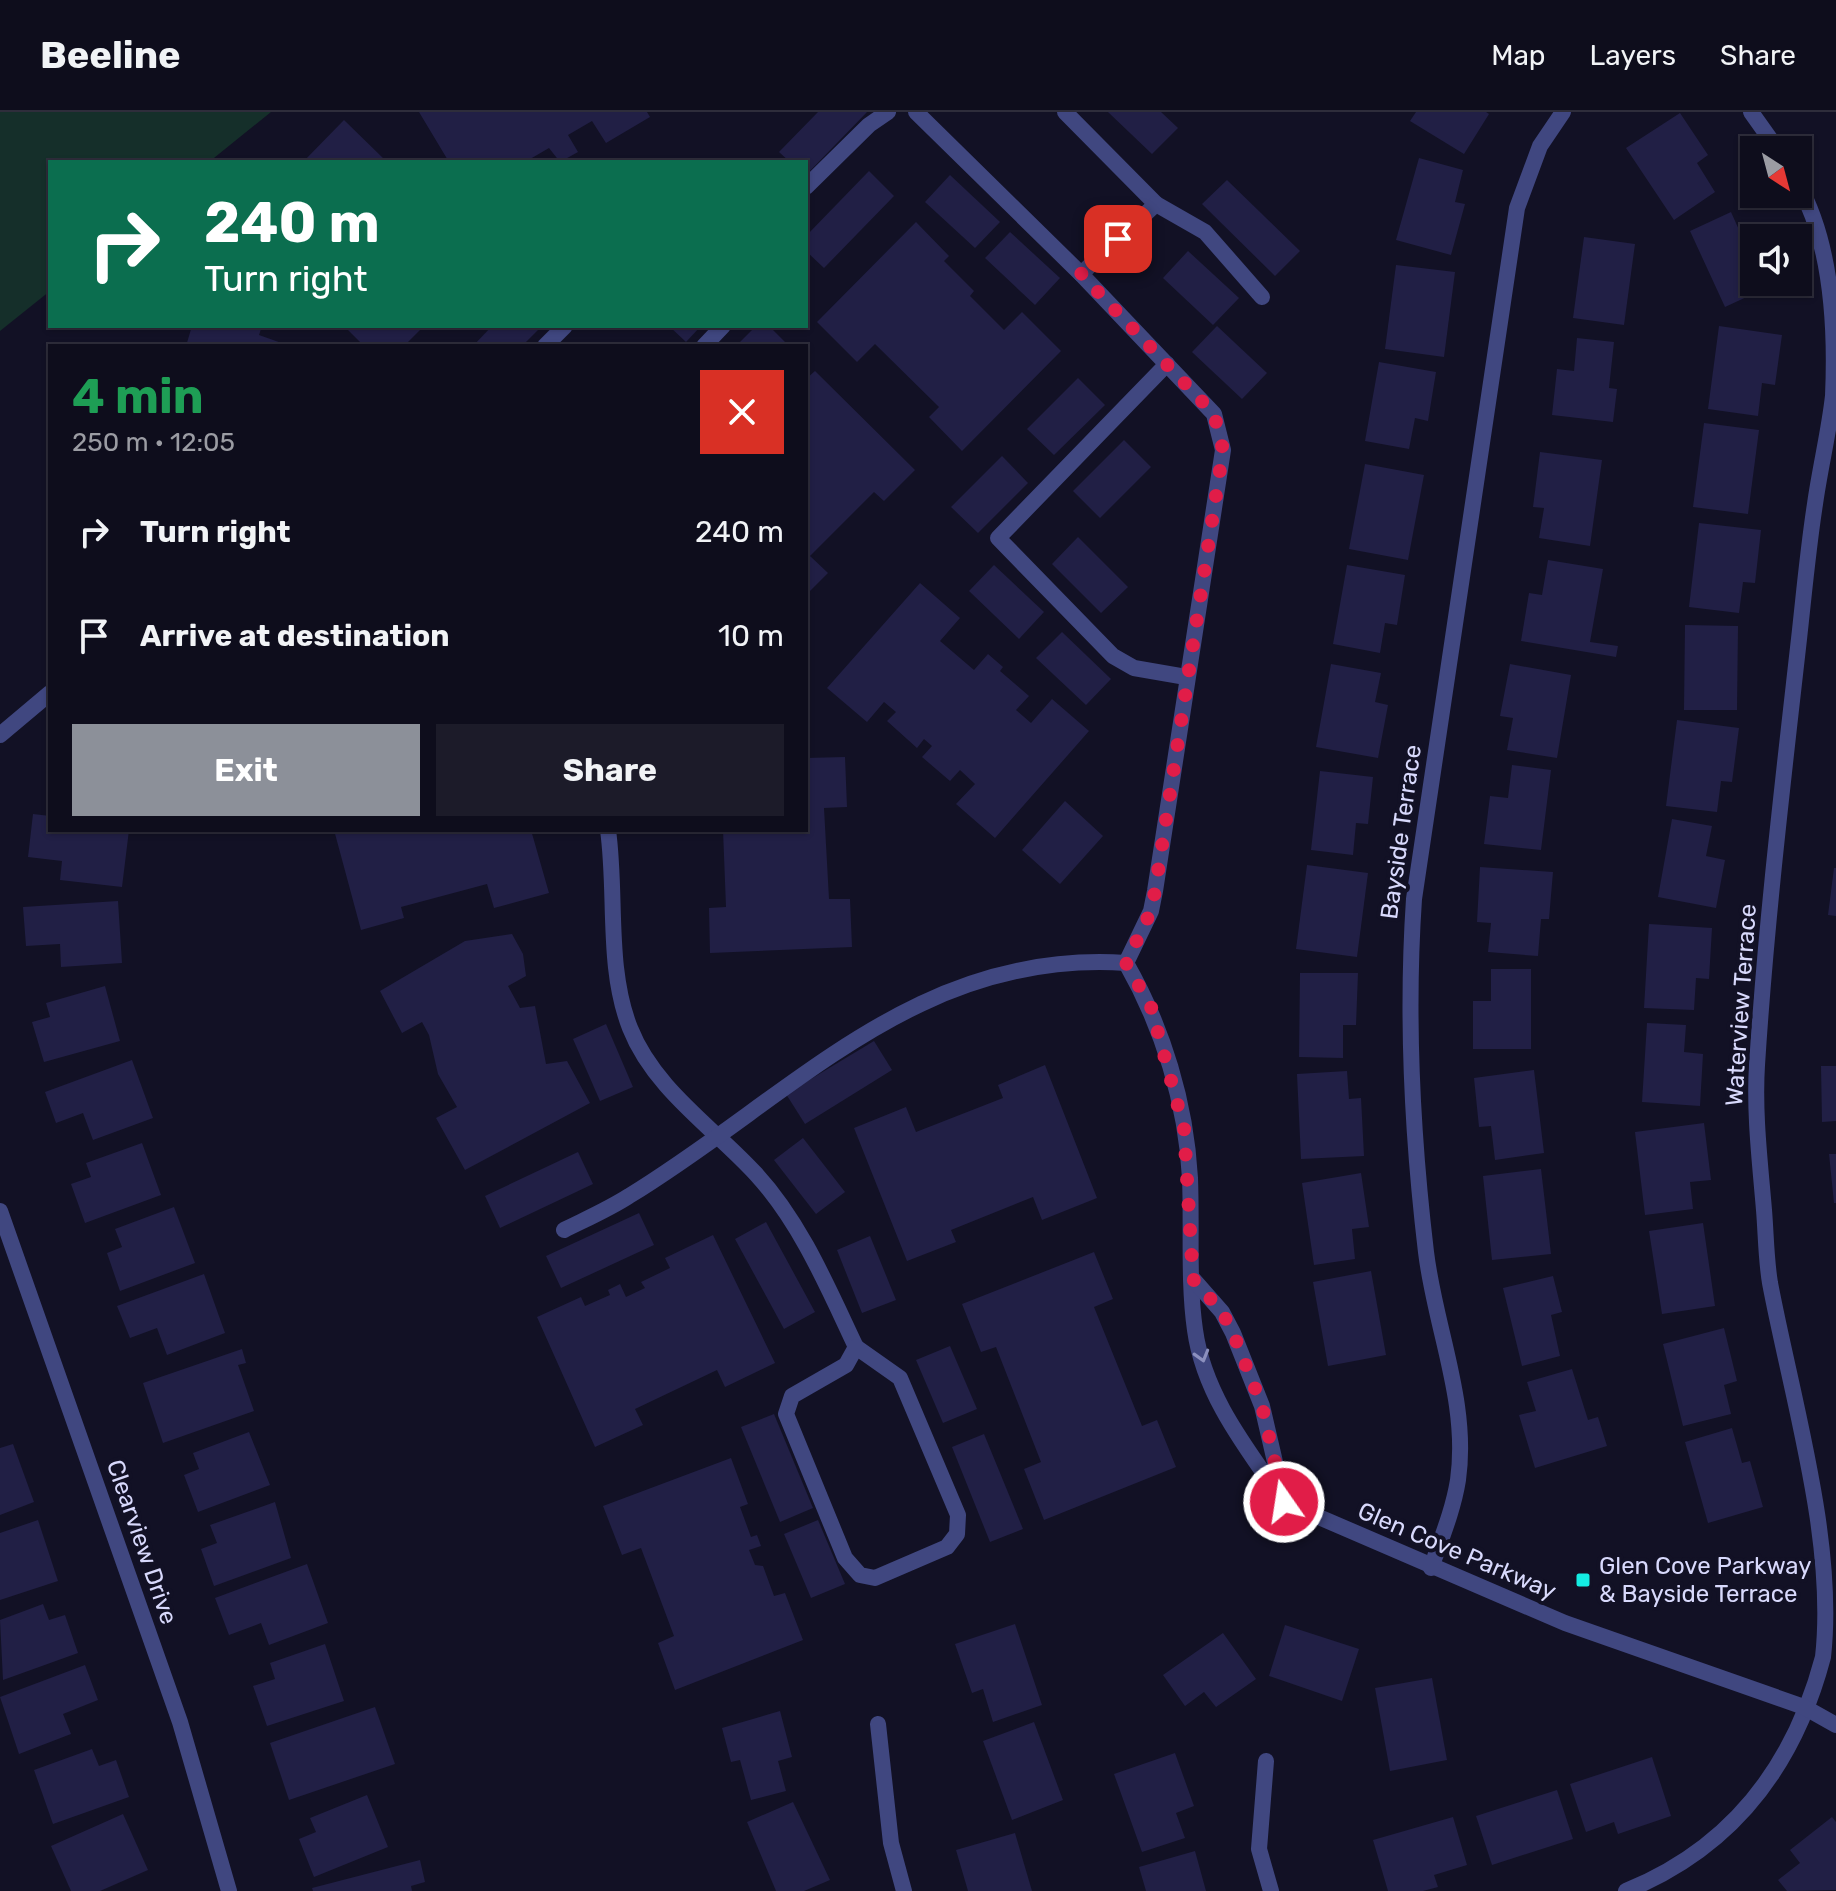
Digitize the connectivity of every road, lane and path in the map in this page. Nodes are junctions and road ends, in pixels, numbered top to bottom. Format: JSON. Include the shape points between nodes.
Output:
{"nodes":[{"id":1,"x":888,"y":112,"type":"edge"},
{"id":2,"x":916,"y":112,"type":"edge"},
{"id":3,"x":1065,"y":112,"type":"edge"},
{"id":4,"x":1563,"y":112,"type":"edge"},
{"id":5,"x":1751,"y":112,"type":"edge"},
{"id":6,"x":1768,"y":136,"type":"edge"},
{"id":7,"x":808,"y":185,"type":"edge"},
{"id":8,"x":1156,"y":204,"type":"junction"},
{"id":9,"x":1811,"y":208,"type":"edge"},
{"id":10,"x":1081,"y":274,"type":"junction"},
{"id":11,"x":1262,"y":297,"type":"dead end"},
{"id":12,"x":563,"y":328,"type":"edge"},
{"id":13,"x":721,"y":328,"type":"edge"},
{"id":14,"x":547,"y":344,"type":"edge"},
{"id":15,"x":706,"y":344,"type":"edge"},
{"id":16,"x":1167,"y":364,"type":"junction"},
{"id":17,"x":1186,"y":677,"type":"junction"},
{"id":18,"x":48,"y":695,"type":"edge"},
{"id":19,"x":0,"y":735,"type":"edge"},
{"id":20,"x":608,"y":832,"type":"edge"},
{"id":21,"x":1126,"y":963,"type":"junction"},
{"id":22,"x":716,"y":1136,"type":"junction"},
{"id":23,"x":0,"y":1211,"type":"edge"},
{"id":24,"x":564,"y":1230,"type":"dead end"},
{"id":25,"x":1193,"y":1279,"type":"junction"},
{"id":26,"x":856,"y":1347,"type":"junction"},
{"id":27,"x":1284,"y":1502,"type":"junction"},
{"id":28,"x":1431,"y":1568,"type":"junction"},
{"id":29,"x":1804,"y":1707,"type":"junction"},
{"id":30,"x":878,"y":1724,"type":"dead end"},
{"id":31,"x":1836,"y":1725,"type":"edge"},
{"id":32,"x":1266,"y":1761,"type":"dead end"},
{"id":33,"x":229,"y":1891,"type":"edge"},
{"id":34,"x":904,"y":1891,"type":"edge"},
{"id":35,"x":1271,"y":1891,"type":"edge"},
{"id":36,"x":1626,"y":1891,"type":"edge"}],
"edges":[{"from":1,"to":7,"type":"street"},
{"from":2,"to":10,"type":"street"},
{"from":3,"to":8,"type":"street"},
{"from":4,"to":28,"type":"street","name":"Bayside Terrace","via":[[1540,146],[1517,208],[1414,899],[1408,978],[1410,1090],[1426,1254],[1452,1373],[1459,1452],[1451,1512]]},
{"from":5,"to":6,"type":"street"},
{"from":8,"to":10,"type":"street"},
{"from":8,"to":11,"type":"street","via":[[1205,232]]},
{"from":9,"to":29,"type":"street","name":"Waterview Terrace","via":[[1830,282],[1833,395],[1815,503],[1756,1069],[1769,1278],[1827,1529],[1832,1576],[1822,1660]]},
{"from":10,"to":16,"type":"street"},
{"from":12,"to":14,"type":"street"},
{"from":13,"to":15,"type":"street"},
{"from":16,"to":17,"type":"street","via":[[1214,414],[1223,450]]},
{"from":16,"to":17,"type":"street","via":[[998,538],[1113,656],[1134,668]]},
{"from":17,"to":21,"type":"street","via":[[1151,911]]},
{"from":18,"to":19,"type":"street"},
{"from":20,"to":22,"type":"street","via":[[618,993],[631,1032],[662,1080]]},
{"from":21,"to":22,"type":"street","via":[[1084,960],[1004,972],[938,993],[848,1043]]},
{"from":21,"to":25,"type":"street","via":[[1151,1007],[1178,1100],[1189,1173]]},
{"from":22,"to":24,"type":"street","via":[[629,1197]]},
{"from":22,"to":26,"type":"street","via":[[757,1175],[806,1245]]},
{"from":23,"to":33,"type":"street","name":"Clearview Drive","via":[[180,1722]]},
{"from":25,"to":27,"type":"street","via":[[1233,1333],[1262,1406]]},
{"from":25,"to":27,"type":"street","one_way":true,"via":[[1195,1331],[1210,1380],[1228,1421]]},
{"from":26,"to":26,"type":"street","via":[[900,1378],[958,1515],[957,1534],[947,1547],[875,1578],[860,1575],[845,1558],[786,1414],[792,1396],[846,1365]]},
{"from":27,"to":28,"type":"street","name":"Glen Cove Parkway"},
{"from":28,"to":29,"type":"street","name":"Glen Cove Parkway","via":[[1565,1623]]},
{"from":29,"to":31,"type":"street","name":"Glen Cove Parkway"},
{"from":29,"to":36,"type":"street","name":"Waterview Terrace","via":[[1784,1755],[1759,1796],[1731,1827],[1698,1854]]},
{"from":30,"to":34,"type":"street","via":[[891,1843]]},
{"from":32,"to":35,"type":"street","via":[[1259,1849]]}]}
